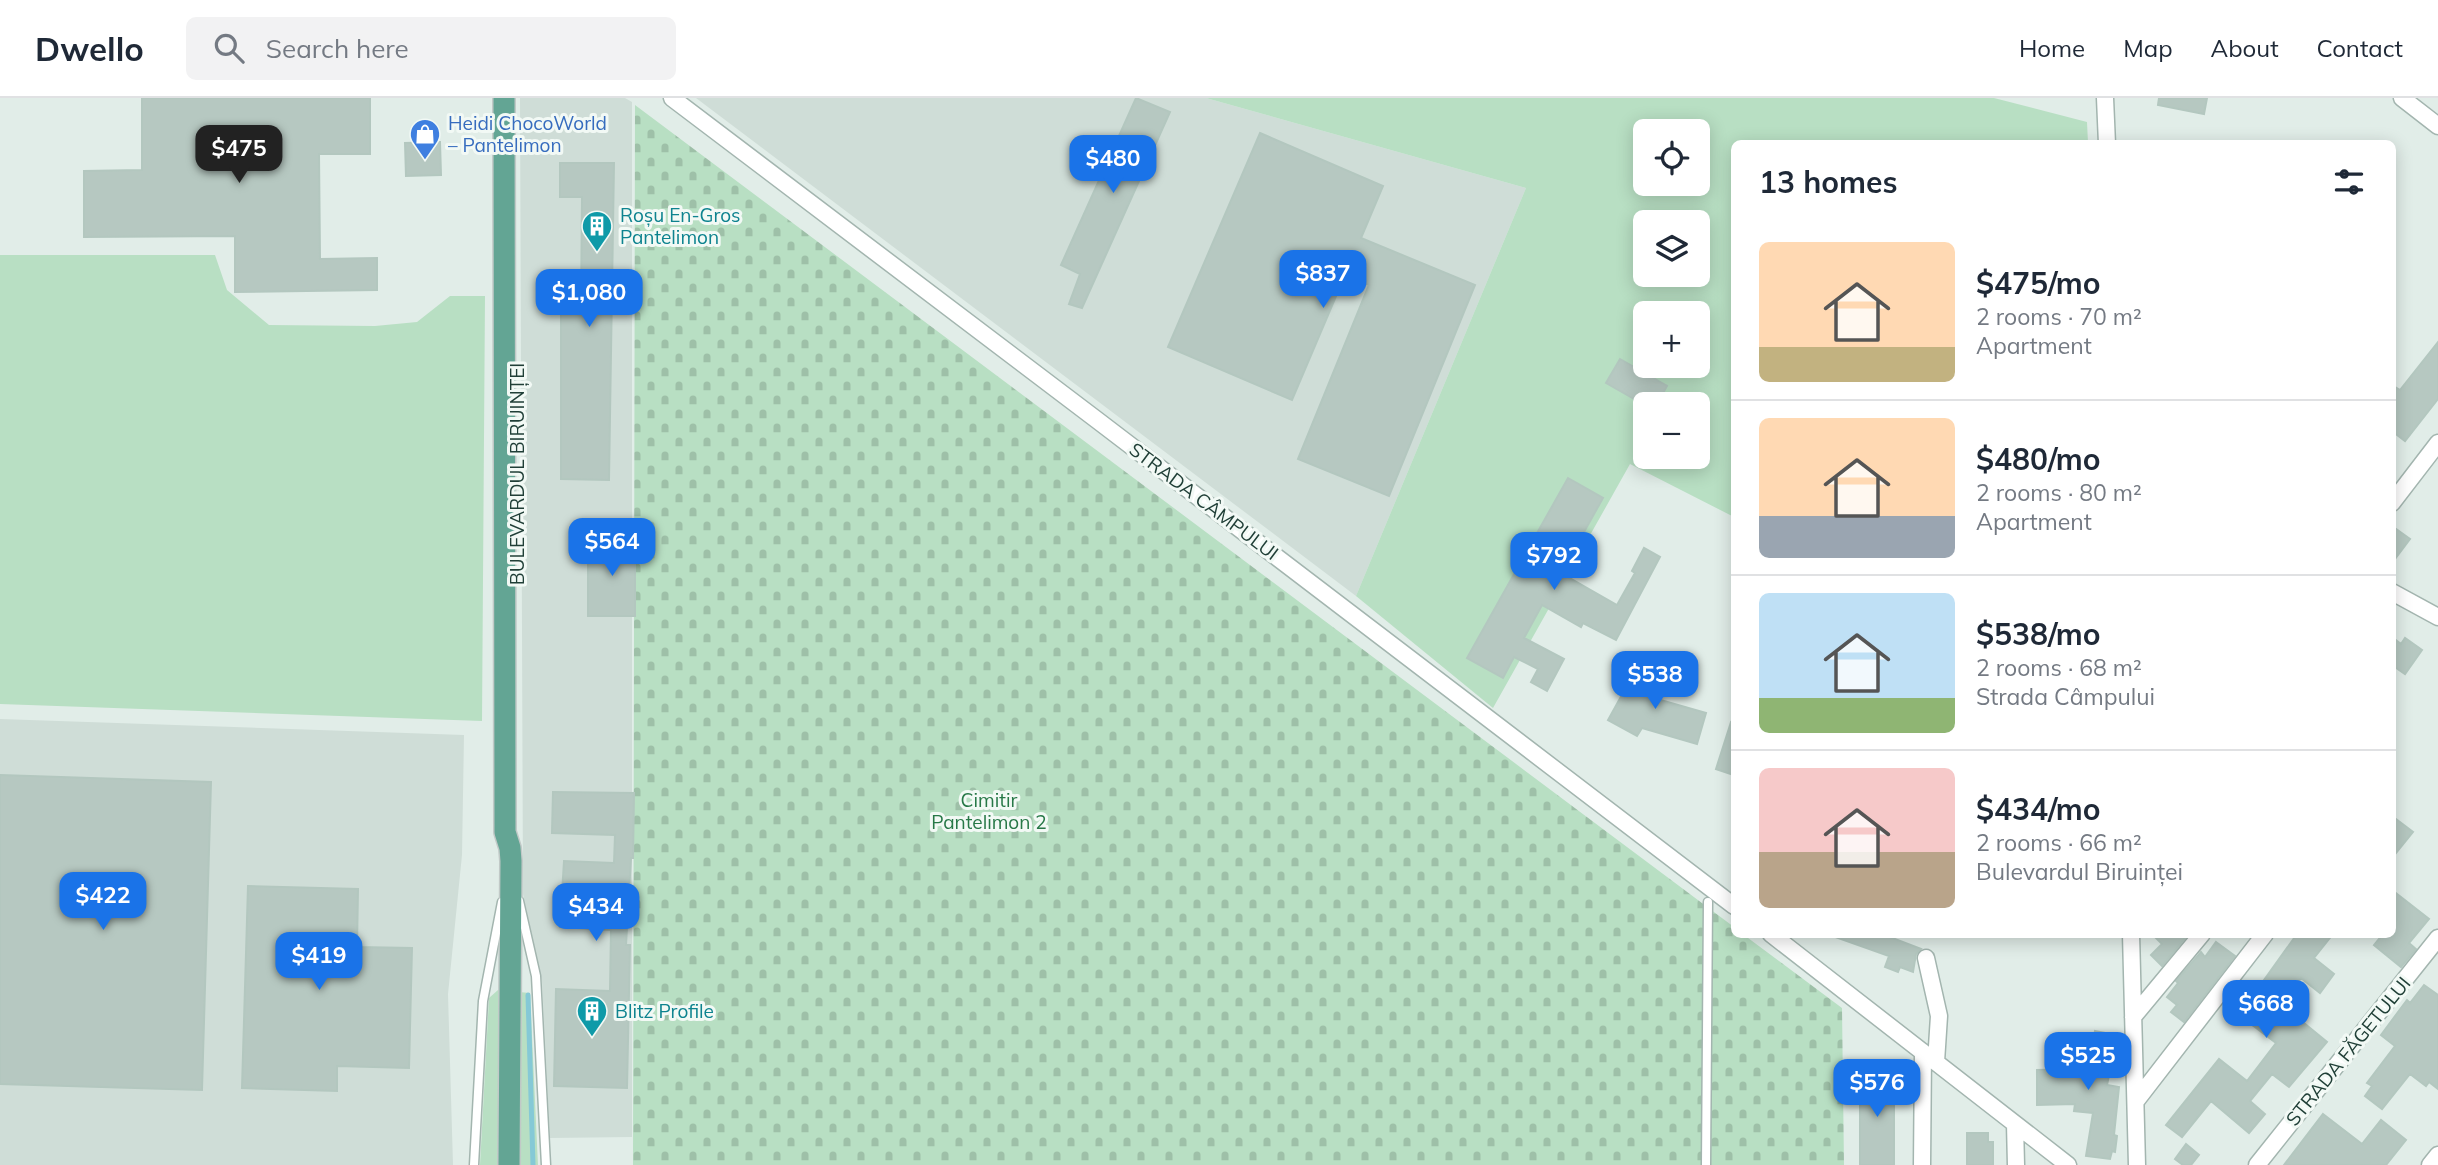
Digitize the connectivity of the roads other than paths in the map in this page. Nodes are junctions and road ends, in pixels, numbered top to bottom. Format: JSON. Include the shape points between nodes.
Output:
{"nodes":[{"id":1,"x":503,"y":98,"type":"edge"},
{"id":2,"x":517,"y":98,"type":"edge"},
{"id":3,"x":672,"y":98,"type":"edge"},
{"id":4,"x":2105,"y":98,"type":"edge"},
{"id":5,"x":2408,"y":100,"type":"edge"},
{"id":6,"x":2438,"y":126,"type":"edge"},
{"id":7,"x":2107,"y":140,"type":"edge"},
{"id":8,"x":2438,"y":443,"type":"edge"},
{"id":9,"x":2396,"y":498,"type":"edge"},
{"id":10,"x":2396,"y":594,"type":"edge"},
{"id":11,"x":2438,"y":617,"type":"edge"},
{"id":12,"x":510,"y":854,"type":"junction"},
{"id":13,"x":1708,"y":902,"type":"dead end"},
{"id":14,"x":1731,"y":904,"type":"edge"},
{"id":15,"x":1776,"y":938,"type":"edge"},
{"id":16,"x":2132,"y":938,"type":"edge"},
{"id":17,"x":2199,"y":938,"type":"edge"},
{"id":18,"x":2262,"y":938,"type":"edge"},
{"id":19,"x":2438,"y":938,"type":"edge"},
{"id":20,"x":1926,"y":958,"type":"dead end"},
{"id":21,"x":2133,"y":1017,"type":"junction"},
{"id":22,"x":1923,"y":1052,"type":"junction"},
{"id":23,"x":1936,"y":1062,"type":"junction"},
{"id":24,"x":2136,"y":1101,"type":"junction"},
{"id":25,"x":2015,"y":1124,"type":"junction"},
{"id":26,"x":2438,"y":1155,"type":"edge"},
{"id":27,"x":474,"y":1165,"type":"edge"},
{"id":28,"x":509,"y":1165,"type":"edge"},
{"id":29,"x":546,"y":1165,"type":"edge"},
{"id":30,"x":1706,"y":1165,"type":"edge"},
{"id":31,"x":1922,"y":1165,"type":"edge"},
{"id":32,"x":2015,"y":1165,"type":"edge"},
{"id":33,"x":2068,"y":1165,"type":"edge"},
{"id":34,"x":2137,"y":1165,"type":"edge"},
{"id":35,"x":2257,"y":1165,"type":"edge"},
{"id":36,"x":2430,"y":1165,"type":"edge"}],
"edges":[{"from":1,"to":12,"type":"main road","name":"BULEVARDUL BIRUINȚEI","via":[[505,832]]},
{"from":2,"to":12,"type":"main road","name":"BULEVARDUL BIRUINȚEI","via":[[517,833]]},
{"from":3,"to":14,"type":"street","name":"STRADA CÂMPULUI"},
{"from":4,"to":7,"type":"street"},
{"from":5,"to":6,"type":"street"},
{"from":8,"to":9,"type":"street"},
{"from":10,"to":11,"type":"street"},
{"from":12,"to":27,"type":"lane","via":[[483,1001]]},
{"from":12,"to":28,"type":"main road","name":"BULEVARDUL BIRUINȚEI"},
{"from":12,"to":29,"type":"lane","via":[[536,976]]},
{"from":13,"to":30,"type":"lane"},
{"from":15,"to":22,"type":"street"},
{"from":16,"to":21,"type":"street"},
{"from":17,"to":21,"type":"street"},
{"from":18,"to":24,"type":"street"},
{"from":19,"to":35,"type":"street","name":"STRADA FĂGETULUI"},
{"from":20,"to":23,"type":"street","via":[[1939,1016]]},
{"from":21,"to":24,"type":"street"},
{"from":22,"to":23,"type":"street"},
{"from":22,"to":31,"type":"street"},
{"from":23,"to":25,"type":"street"},
{"from":24,"to":34,"type":"street"},
{"from":25,"to":32,"type":"street"},
{"from":25,"to":33,"type":"street"},
{"from":26,"to":36,"type":"street"}]}
